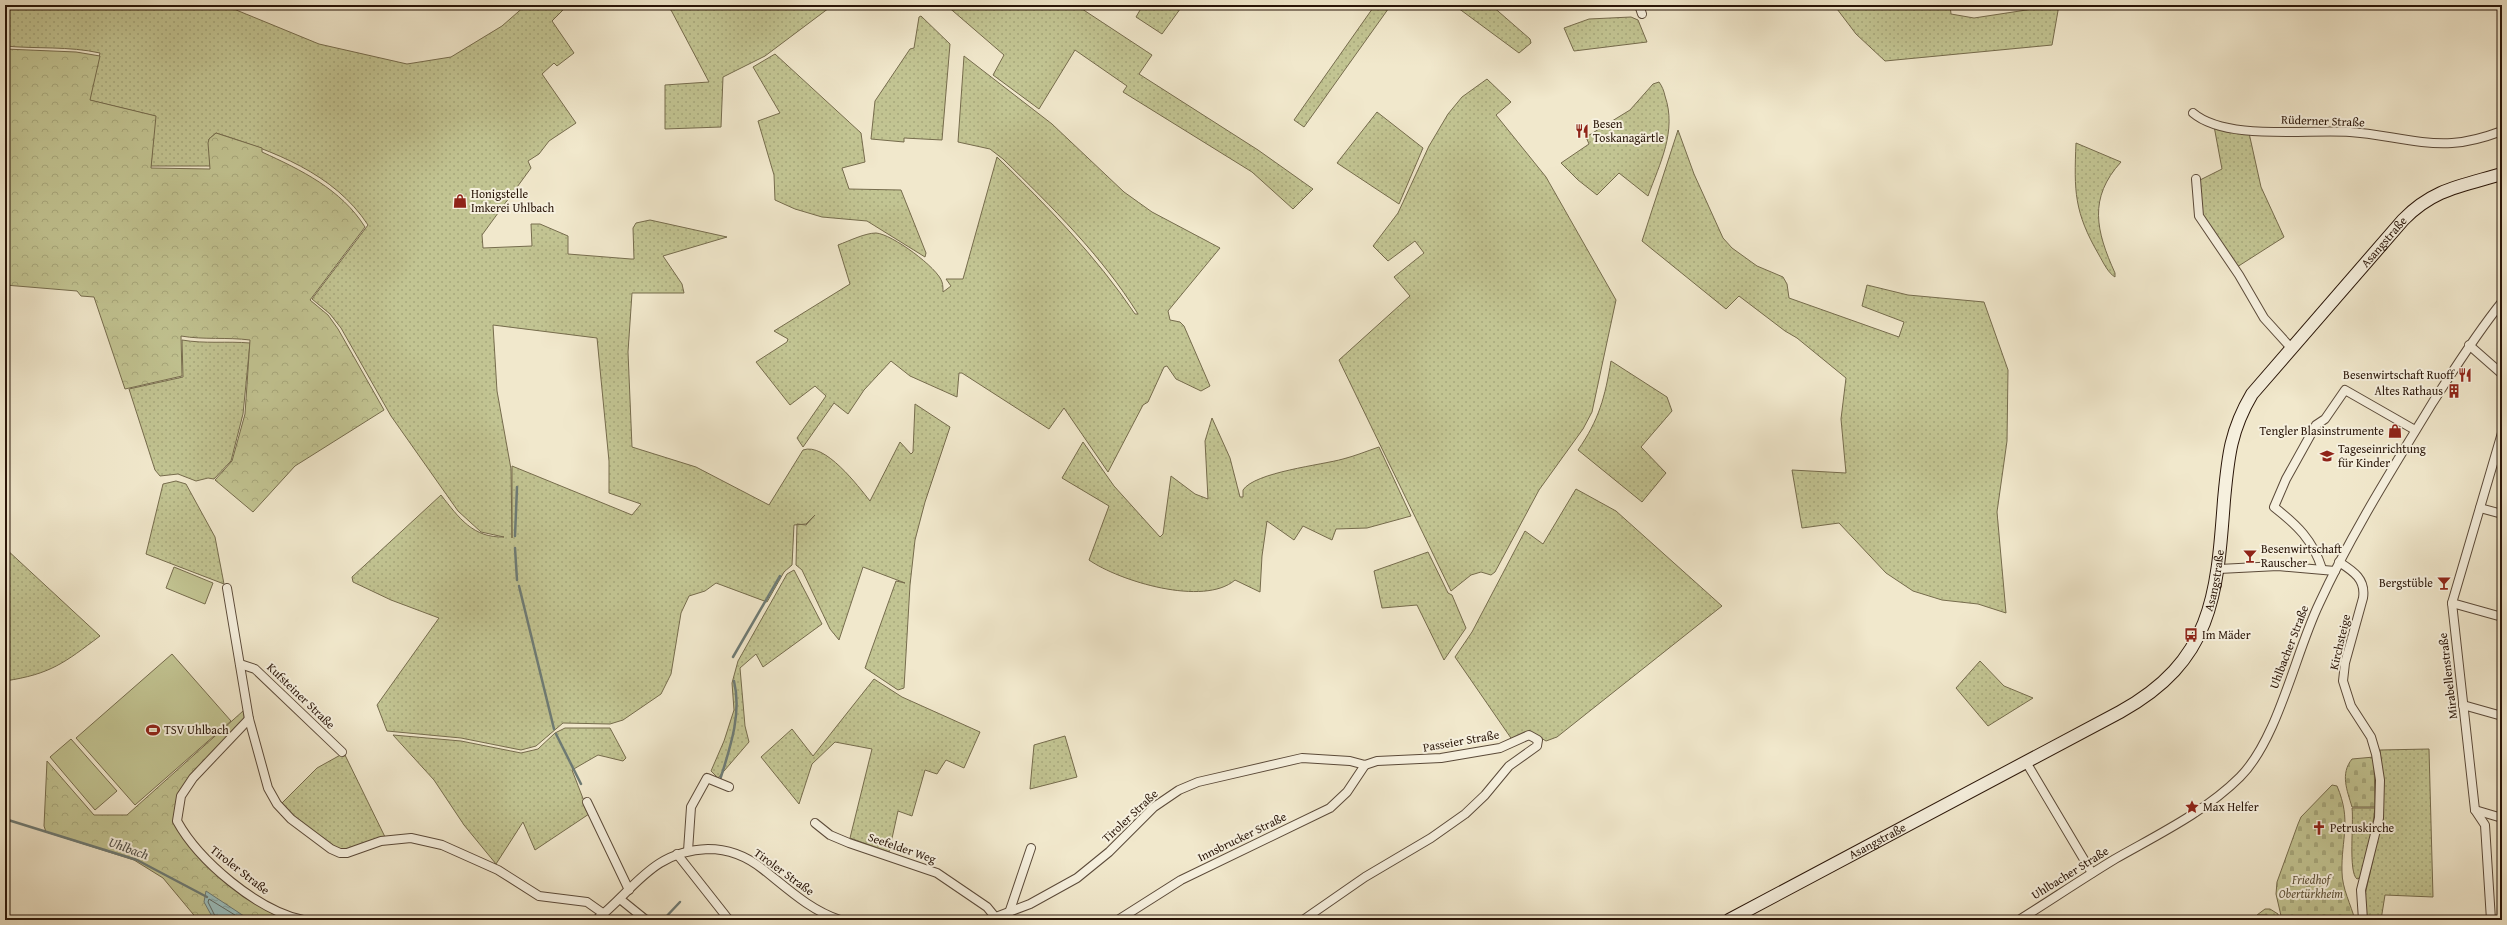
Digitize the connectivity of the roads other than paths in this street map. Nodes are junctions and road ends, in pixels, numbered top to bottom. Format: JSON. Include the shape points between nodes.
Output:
{"nodes":[{"id":1,"x":1639,"y":5,"type":"edge"},
{"id":2,"x":1642,"y":14,"type":"dead end"},
{"id":3,"x":2193,"y":113,"type":"dead end"},
{"id":4,"x":2502,"y":130,"type":"edge"},
{"id":5,"x":2502,"y":174,"type":"edge"},
{"id":6,"x":2196,"y":179,"type":"dead end"},
{"id":7,"x":2502,"y":302,"type":"edge"},
{"id":8,"x":2469,"y":345,"type":"junction"},
{"id":9,"x":2292,"y":349,"type":"junction"},
{"id":10,"x":2502,"y":374,"type":"edge"},
{"id":11,"x":2415,"y":430,"type":"junction"},
{"id":12,"x":2502,"y":433,"type":"edge"},
{"id":13,"x":2480,"y":508,"type":"junction"},
{"id":14,"x":2502,"y":514,"type":"edge"},
{"id":15,"x":2339,"y":562,"type":"junction"},
{"id":16,"x":2219,"y":569,"type":"junction"},
{"id":17,"x":2322,"y":569,"type":"junction"},
{"id":18,"x":2335,"y":571,"type":"junction"},
{"id":19,"x":227,"y":588,"type":"dead end"},
{"id":20,"x":2452,"y":603,"type":"junction"},
{"id":21,"x":2502,"y":617,"type":"edge"},
{"id":22,"x":240,"y":664,"type":"junction"},
{"id":23,"x":2463,"y":705,"type":"junction"},
{"id":24,"x":2502,"y":716,"type":"edge"},
{"id":25,"x":249,"y":719,"type":"junction"},
{"id":26,"x":342,"y":752,"type":"dead end"},
{"id":27,"x":1302,"y":758,"type":"joint"},
{"id":28,"x":2026,"y":762,"type":"junction"},
{"id":29,"x":1365,"y":765,"type":"junction"},
{"id":30,"x":729,"y":787,"type":"dead end"},
{"id":31,"x":587,"y":802,"type":"dead end"},
{"id":32,"x":2475,"y":810,"type":"junction"},
{"id":33,"x":2502,"y":818,"type":"edge"},
{"id":34,"x":814,"y":823,"type":"dead end"},
{"id":35,"x":1030,"y":848,"type":"dead end"},
{"id":36,"x":688,"y":851,"type":"junction"},
{"id":37,"x":677,"y":854,"type":"junction"},
{"id":38,"x":2092,"y":873,"type":"junction"},
{"id":39,"x":629,"y":890,"type":"junction"},
{"id":40,"x":620,"y":899,"type":"junction"},
{"id":41,"x":1009,"y":913,"type":"junction"},
{"id":42,"x":604,"y":914,"type":"junction"},
{"id":43,"x":992,"y":919,"type":"edge"},
{"id":44,"x":303,"y":920,"type":"edge"},
{"id":45,"x":596,"y":920,"type":"edge"},
{"id":46,"x":646,"y":920,"type":"edge"},
{"id":47,"x":729,"y":920,"type":"edge"},
{"id":48,"x":840,"y":920,"type":"edge"},
{"id":49,"x":1118,"y":920,"type":"edge"},
{"id":50,"x":1303,"y":920,"type":"edge"},
{"id":51,"x":1730,"y":920,"type":"edge"},
{"id":52,"x":2019,"y":920,"type":"edge"},
{"id":53,"x":2363,"y":920,"type":"edge"},
{"id":54,"x":2491,"y":920,"type":"edge"}],
"edges":[{"from":1,"to":2,"type":"street"},
{"from":3,"to":4,"type":"street","name":"Rüderner Straße","via":[[2215,124],[2252,132],[2350,132],[2426,143],[2470,141]]},
{"from":5,"to":9,"type":"street","name":"Asangstraße","via":[[2433,195],[2420,203]]},
{"from":6,"to":9,"type":"street","via":[[2199,216],[2239,275],[2264,318]]},
{"from":7,"to":8,"type":"street","name":"Uhlbacher Straße"},
{"from":8,"to":10,"type":"street"},
{"from":8,"to":11,"type":"street","name":"Uhlbacher Straße"},
{"from":9,"to":16,"type":"street","name":"Asangstraße","via":[[2252,394],[2232,434],[2227,462]]},
{"from":11,"to":15,"type":"street","name":"Uhlbacher Straße"},
{"from":11,"to":17,"type":"street","via":[[2345,390],[2325,419],[2316,425],[2286,479],[2274,507],[2305,533],[2317,553]]},
{"from":12,"to":13,"type":"street","name":"Mirabellenstraße"},
{"from":13,"to":14,"type":"street"},
{"from":13,"to":20,"type":"street","name":"Mirabellenstraße"},
{"from":15,"to":18,"type":"street","name":"Uhlbacher Straße"},
{"from":15,"to":53,"type":"street","name":"Kirchsteige","via":[[2353,571],[2363,587],[2363,598],[2345,663],[2343,681],[2351,706],[2371,737],[2380,780],[2379,818],[2361,890]]},
{"from":16,"to":17,"type":"street","via":[[2278,566]]},
{"from":16,"to":28,"type":"street","name":"Asangstraße","via":[[2211,605],[2196,643],[2164,684],[2138,702]]},
{"from":17,"to":18,"type":"street"},
{"from":18,"to":38,"type":"street","name":"Uhlbacher Straße","via":[[2318,605],[2256,759],[2240,777],[2206,804]]},
{"from":19,"to":22,"type":"street"},
{"from":20,"to":21,"type":"street"},
{"from":20,"to":23,"type":"street","name":"Mirabellenstraße"},
{"from":22,"to":25,"type":"street"},
{"from":22,"to":26,"type":"street","name":"Kufsteiner Straße","via":[[255,669]]},
{"from":23,"to":24,"type":"street"},
{"from":23,"to":32,"type":"street","name":"Mirabellenstraße"},
{"from":25,"to":42,"type":"street","via":[[268,788],[277,804],[291,819],[331,849],[347,854],[381,841],[411,838],[442,845],[498,870],[539,896],[587,902]]},
{"from":25,"to":44,"type":"street","name":"Tiroler Straße","via":[[193,778],[181,796],[177,821],[196,850],[222,874],[279,912]]},
{"from":27,"to":29,"type":"street","name":"Passeier Straße","via":[[1350,761]]},
{"from":27,"to":41,"type":"street","name":"Tiroler Straße","via":[[1212,778],[1179,790],[1154,807],[1109,852],[1077,878],[1049,895]]},
{"from":28,"to":38,"type":"street"},
{"from":28,"to":51,"type":"street","name":"Asangstraße"},
{"from":29,"to":49,"type":"street","name":"Innsbrucker Straße","via":[[1347,792],[1330,808],[1181,880]]},
{"from":29,"to":50,"type":"street","name":"Passeier Straße","via":[[1472,753],[1504,746],[1529,734],[1538,741],[1537,746],[1509,766],[1465,814],[1431,838],[1365,877]]},
{"from":30,"to":36,"type":"street","via":[[707,778],[691,807]]},
{"from":31,"to":39,"type":"street"},
{"from":32,"to":33,"type":"street"},
{"from":32,"to":54,"type":"street","name":"Mirabellenstraße","via":[[2485,826]]},
{"from":34,"to":43,"type":"street","name":"Seefelder Weg","via":[[830,835],[849,843],[937,873],[987,906]]},
{"from":35,"to":41,"type":"street"},
{"from":36,"to":37,"type":"street","name":"Tiroler Straße"},
{"from":36,"to":48,"type":"street","name":"Tiroler Straße","via":[[724,851],[746,858],[799,898]]},
{"from":37,"to":39,"type":"street","name":"Tiroler Straße","via":[[658,864]]},
{"from":37,"to":47,"type":"street"},
{"from":38,"to":52,"type":"street","name":"Uhlbacher Straße"},
{"from":39,"to":40,"type":"street","name":"Tiroler Straße"},
{"from":40,"to":42,"type":"street","name":"Tiroler Straße"},
{"from":40,"to":46,"type":"street"},
{"from":41,"to":43,"type":"street","name":"Tiroler Straße"},
{"from":42,"to":45,"type":"street","name":"Tiroler Straße"}]}
